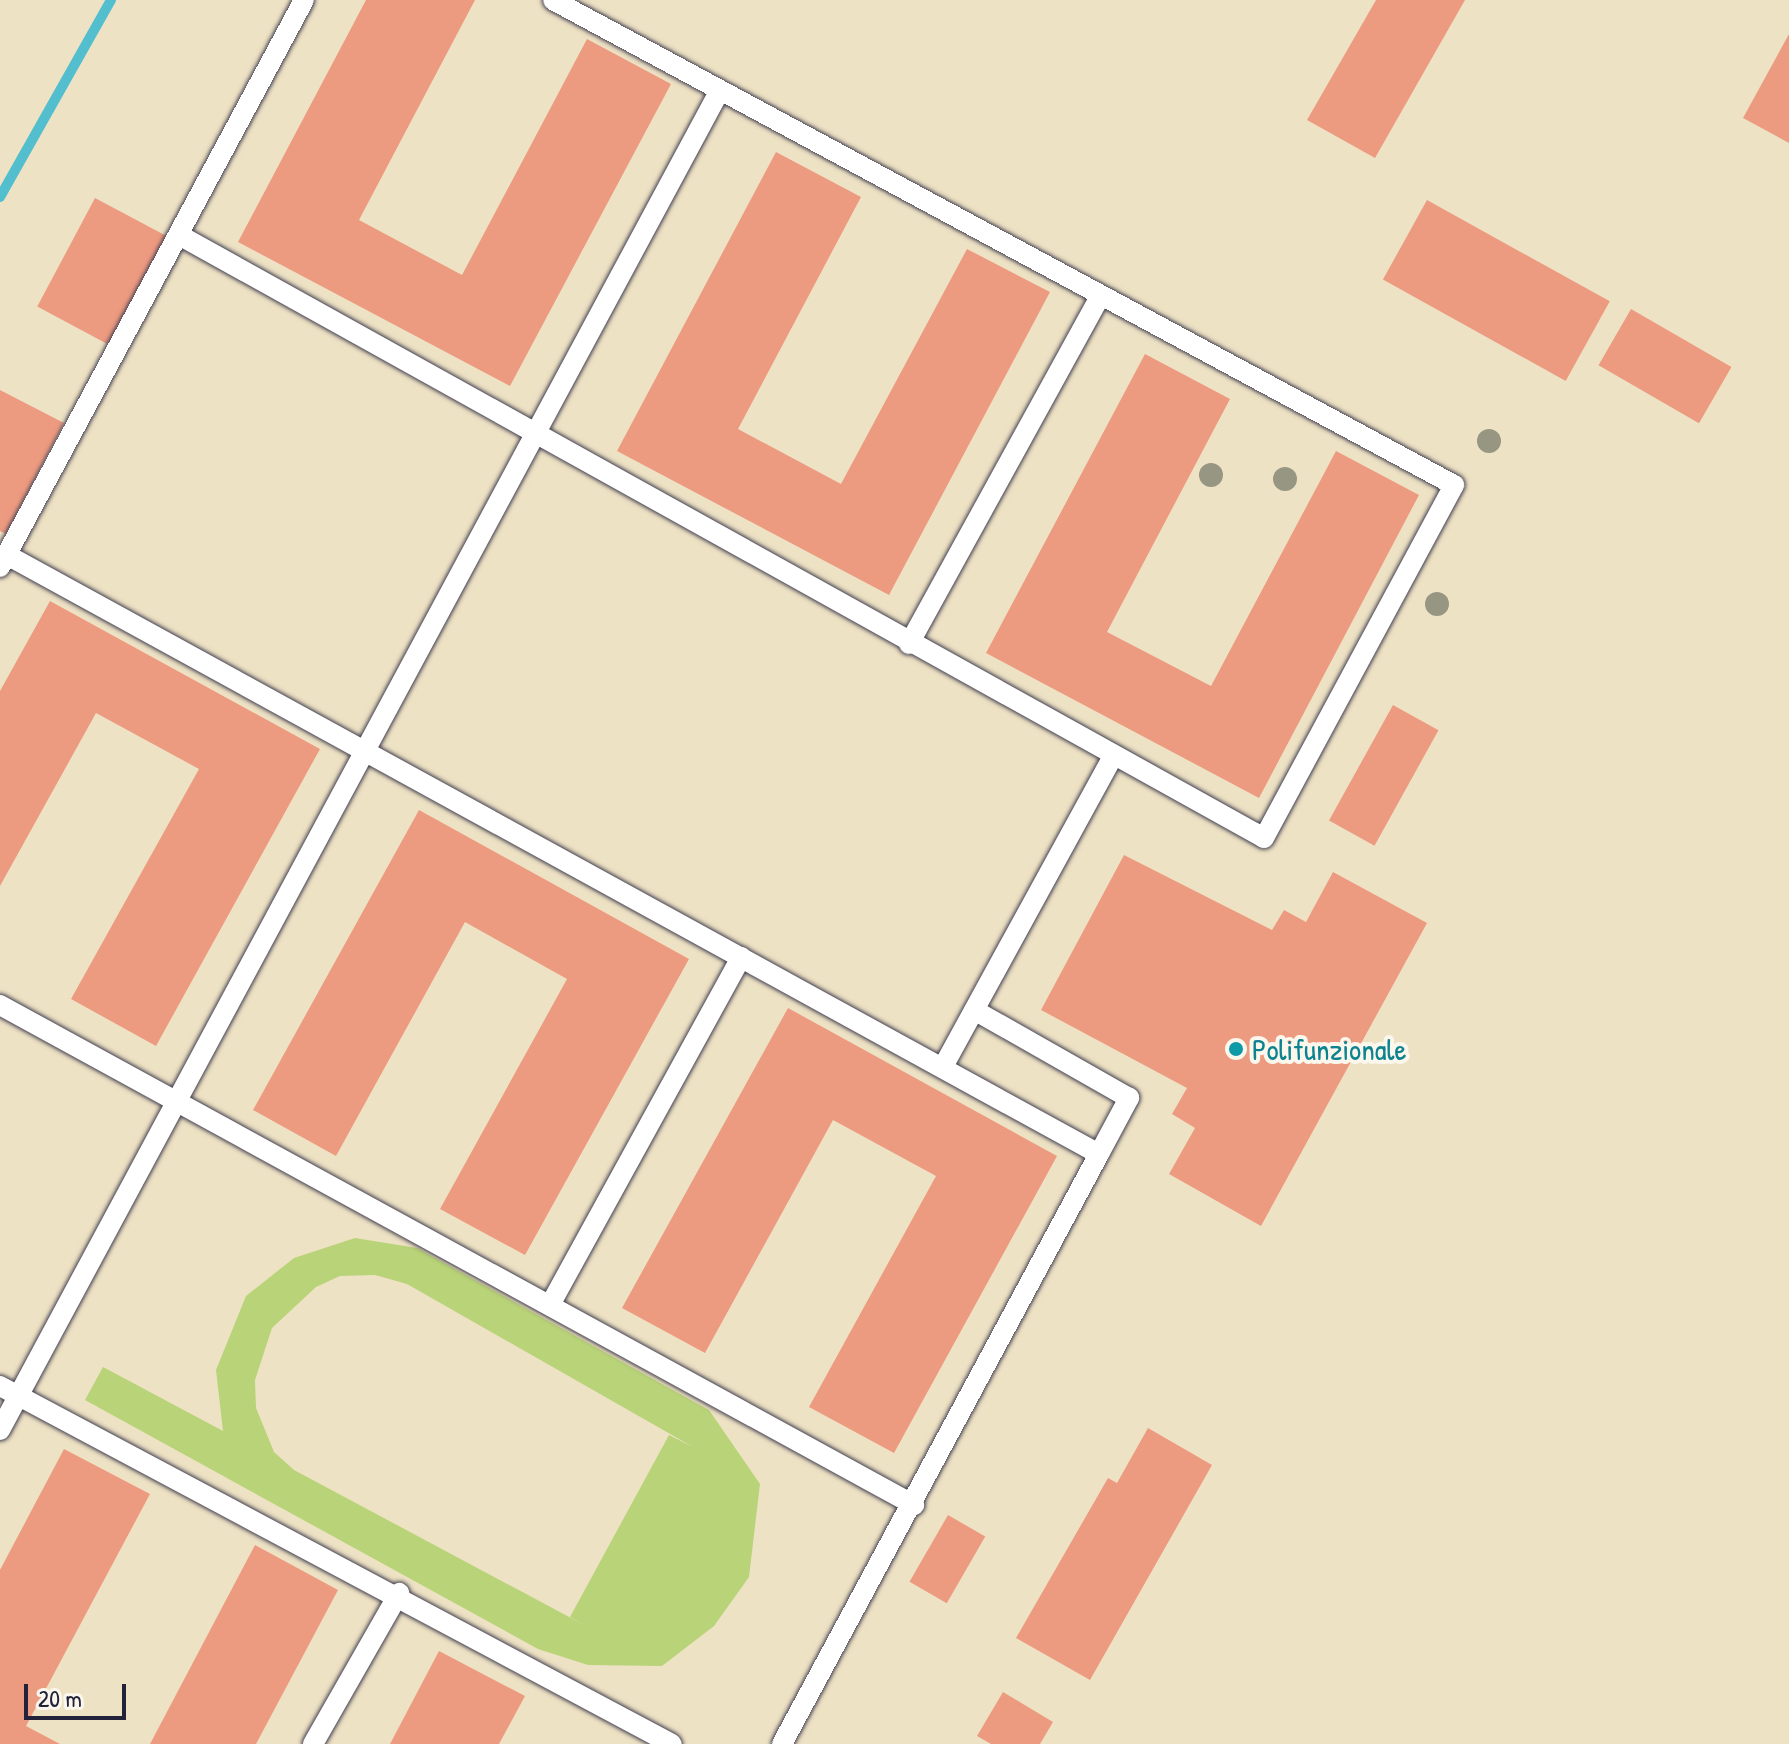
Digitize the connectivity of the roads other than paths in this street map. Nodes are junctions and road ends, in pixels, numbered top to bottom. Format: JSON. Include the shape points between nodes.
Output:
{"nodes":[{"id":1,"x":304,"y":0,"type":"edge"},
{"id":2,"x":553,"y":0,"type":"edge"},
{"id":3,"x":719,"y":92,"type":"junction"},
{"id":4,"x":179,"y":235,"type":"junction"},
{"id":5,"x":1100,"y":297,"type":"junction"},
{"id":6,"x":535,"y":436,"type":"junction"},
{"id":7,"x":4,"y":561,"type":"edge"},
{"id":8,"x":909,"y":644,"type":"junction"},
{"id":9,"x":366,"y":752,"type":"junction"},
{"id":10,"x":1112,"y":758,"type":"junction"},
{"id":11,"x":741,"y":957,"type":"junction"},
{"id":12,"x":0,"y":1005,"type":"edge"},
{"id":13,"x":974,"y":1010,"type":"junction"},
{"id":14,"x":944,"y":1065,"type":"junction"},
{"id":15,"x":177,"y":1101,"type":"junction"},
{"id":16,"x":1099,"y":1154,"type":"junction"},
{"id":17,"x":550,"y":1305,"type":"junction"},
{"id":18,"x":9,"y":1391,"type":"edge"},
{"id":19,"x":0,"y":1430,"type":"edge"},
{"id":20,"x":914,"y":1505,"type":"junction"},
{"id":21,"x":399,"y":1593,"type":"junction"},
{"id":22,"x":313,"y":1744,"type":"edge"},
{"id":23,"x":672,"y":1744,"type":"edge"},
{"id":24,"x":782,"y":1744,"type":"edge"}],
"edges":[{"from":1,"to":4,"type":"lane"},
{"from":2,"to":3,"type":"lane"},
{"from":3,"to":5,"type":"lane"},
{"from":3,"to":6,"type":"lane"},
{"from":4,"to":6,"type":"lane"},
{"from":4,"to":7,"type":"lane"},
{"from":5,"to":8,"type":"lane"},
{"from":5,"to":10,"type":"lane","via":[[1454,485],[1264,838]]},
{"from":6,"to":8,"type":"lane"},
{"from":6,"to":9,"type":"lane"},
{"from":7,"to":9,"type":"lane"},
{"from":8,"to":10,"type":"lane"},
{"from":9,"to":11,"type":"lane"},
{"from":9,"to":15,"type":"lane"},
{"from":10,"to":13,"type":"lane"},
{"from":11,"to":14,"type":"lane"},
{"from":11,"to":17,"type":"lane"},
{"from":12,"to":15,"type":"lane"},
{"from":13,"to":14,"type":"lane"},
{"from":13,"to":16,"type":"lane","via":[[1129,1098]]},
{"from":14,"to":16,"type":"lane"},
{"from":15,"to":17,"type":"lane"},
{"from":15,"to":18,"type":"lane"},
{"from":16,"to":20,"type":"lane"},
{"from":17,"to":20,"type":"lane"},
{"from":18,"to":19,"type":"lane"},
{"from":18,"to":21,"type":"lane"},
{"from":20,"to":24,"type":"lane"},
{"from":21,"to":22,"type":"lane"},
{"from":21,"to":23,"type":"lane"}]}
